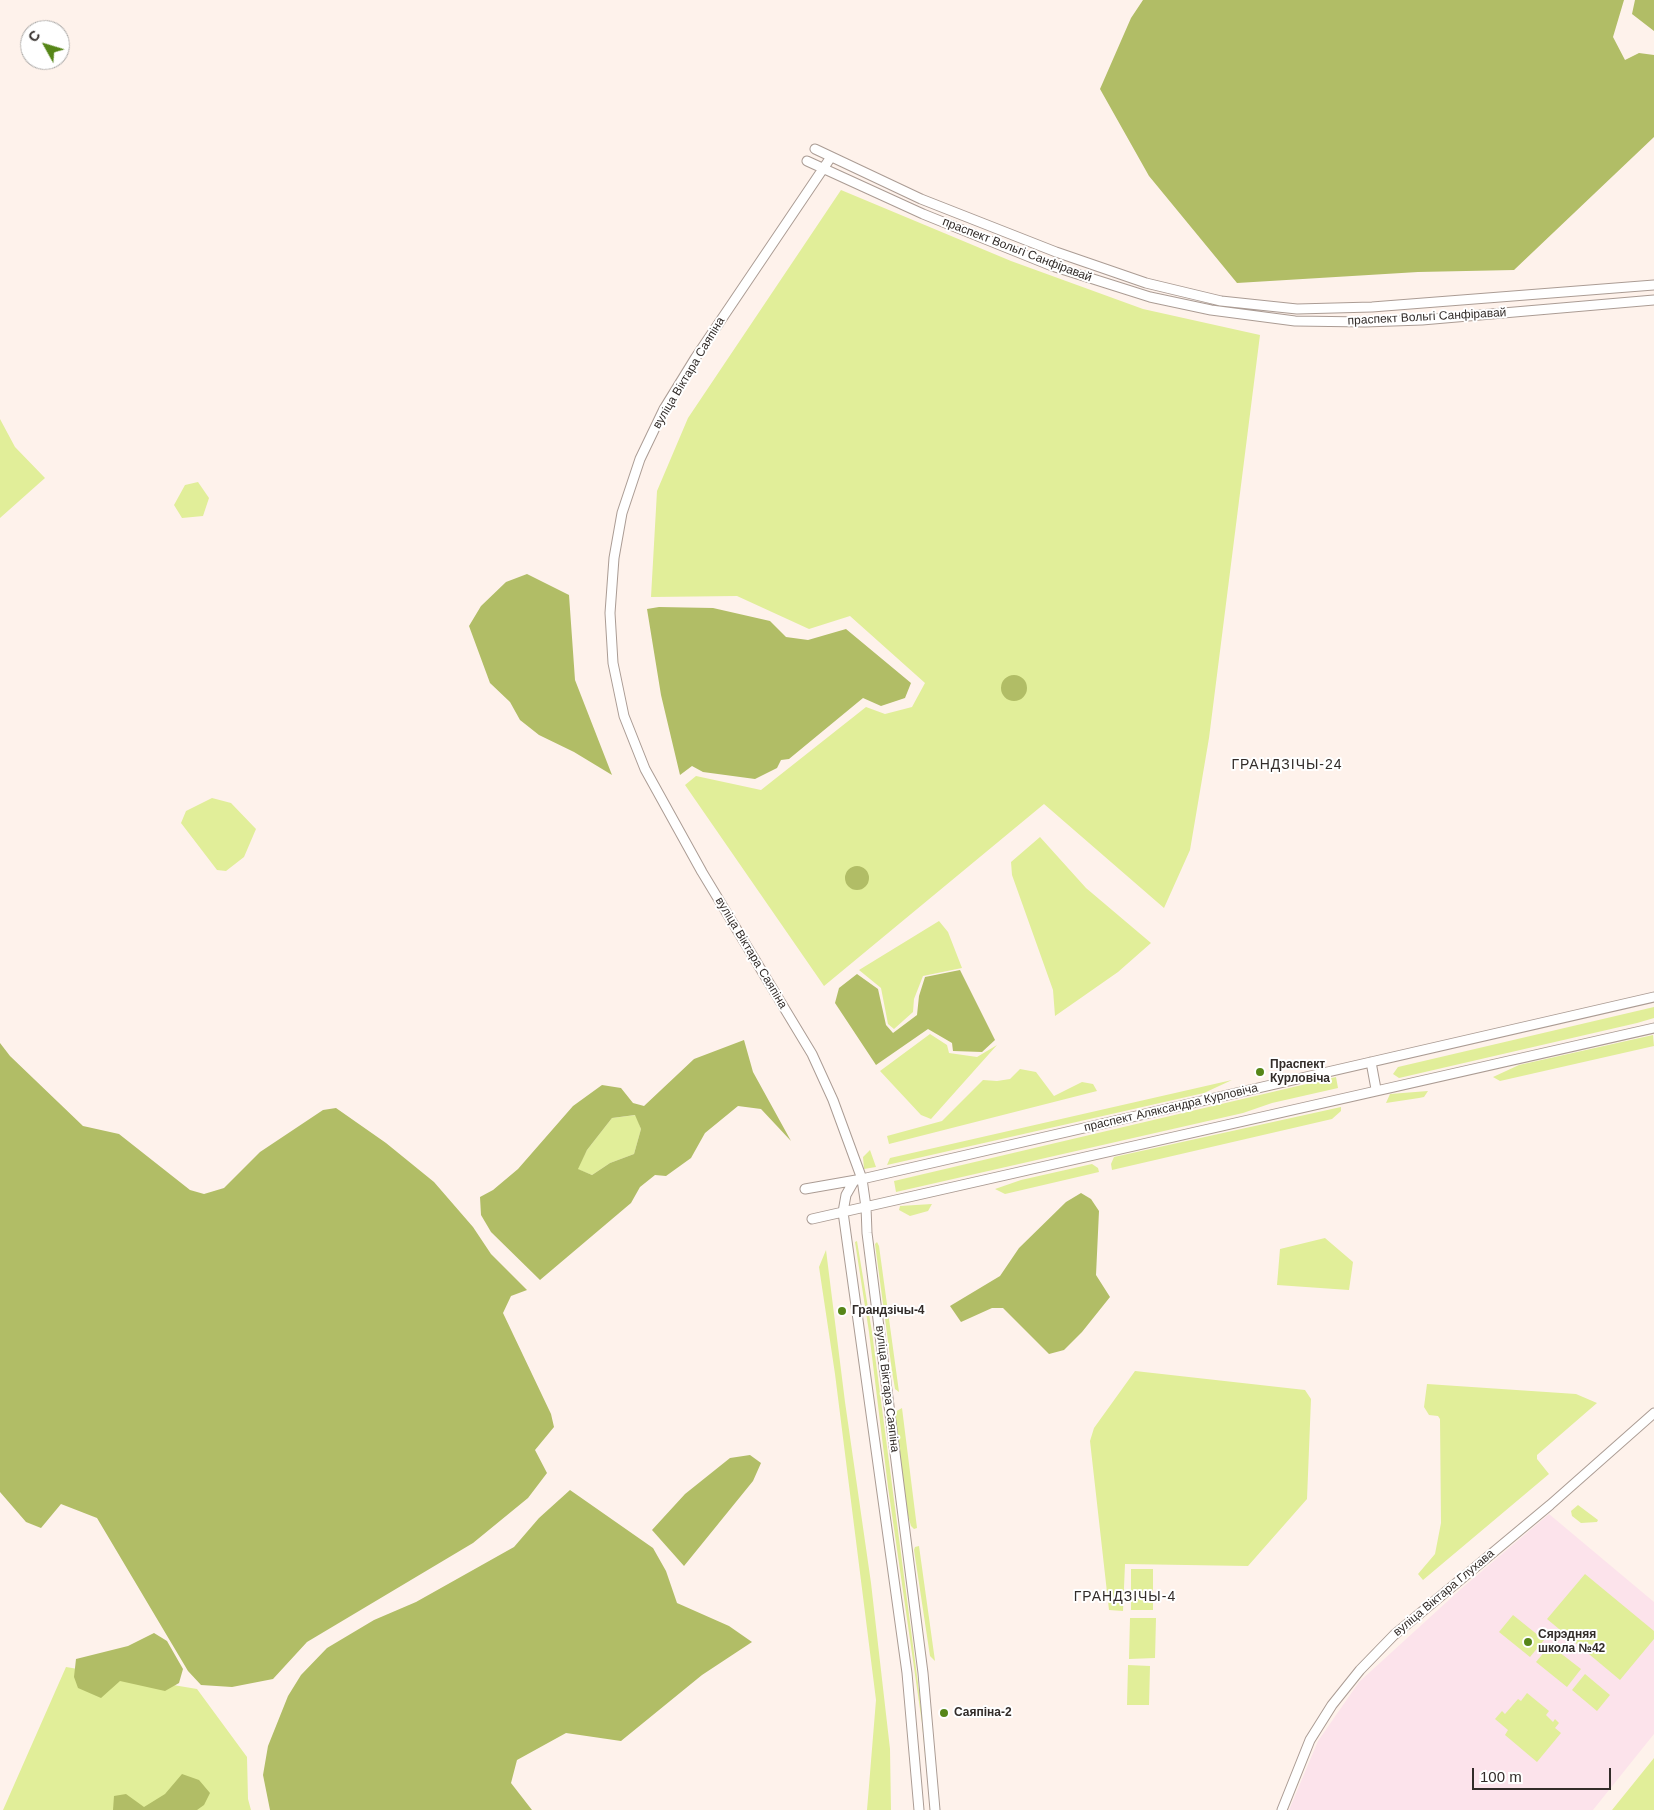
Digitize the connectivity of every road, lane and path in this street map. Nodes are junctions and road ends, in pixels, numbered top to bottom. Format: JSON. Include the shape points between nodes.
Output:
{"nodes":[{"id":1,"x":815,"y":149,"type":"dead end"},
{"id":2,"x":831,"y":157,"type":"junction"},
{"id":3,"x":807,"y":161,"type":"dead end"},
{"id":4,"x":823,"y":168,"type":"junction"},
{"id":5,"x":1654,"y":285,"type":"edge"},
{"id":6,"x":1654,"y":300,"type":"edge"},
{"id":7,"x":1221,"y":301,"type":"junction"},
{"id":8,"x":1211,"y":310,"type":"junction"},
{"id":9,"x":1654,"y":997,"type":"edge"},
{"id":10,"x":1654,"y":1028,"type":"edge"},
{"id":11,"x":1371,"y":1062,"type":"junction"},
{"id":12,"x":1376,"y":1089,"type":"junction"},
{"id":13,"x":858,"y":1180,"type":"junction"},
{"id":14,"x":805,"y":1189,"type":"dead end"},
{"id":15,"x":866,"y":1207,"type":"junction"},
{"id":16,"x":843,"y":1212,"type":"junction"},
{"id":17,"x":812,"y":1219,"type":"dead end"},
{"id":18,"x":1654,"y":1413,"type":"edge"},
{"id":19,"x":919,"y":1798,"type":"junction"},
{"id":20,"x":935,"y":1799,"type":"junction"},
{"id":21,"x":919,"y":1810,"type":"edge"},
{"id":22,"x":935,"y":1810,"type":"edge"},
{"id":23,"x":1282,"y":1810,"type":"edge"}],
"edges":[{"from":1,"to":2,"type":"street","name":"праспект Вольгі Санфіравай"},
{"from":2,"to":4,"type":"street","name":"вуліца Віктара Саяпіна"},
{"from":2,"to":7,"type":"street","name":"праспект Вольгі Санфіравай","via":[[921,199],[1056,252],[1146,283]]},
{"from":3,"to":4,"type":"street","name":"праспект Вольгі Санфіравай"},
{"from":4,"to":8,"type":"street","name":"праспект Вольгі Санфіравай","via":[[922,214],[1052,266],[1150,297]]},
{"from":4,"to":13,"type":"street","name":"вуліца Віктара Саяпіна","via":[[696,357],[664,409],[640,459],[622,513],[614,558],[610,613],[613,663],[624,716],[645,768],[702,872],[812,1054],[833,1100]]},
{"from":5,"to":7,"type":"street","name":"праспект Вольгі Санфіравай","via":[[1372,307],[1297,309]]},
{"from":6,"to":8,"type":"street","name":"праспект Вольгі Санфіравай","via":[[1366,322],[1295,321]]},
{"from":7,"to":8,"type":"street","via":[[1208,302],[1206,306]]},
{"from":9,"to":11,"type":"street","name":"праспект Аляксандра Курловіча"},
{"from":10,"to":12,"type":"street"},
{"from":11,"to":12,"type":"street"},
{"from":11,"to":13,"type":"street","name":"праспект Аляксандра Курловіча"},
{"from":12,"to":15,"type":"street"},
{"from":13,"to":14,"type":"street","name":"праспект Аляксандра Курловіча"},
{"from":13,"to":15,"type":"street","name":"вуліца Віктара Саяпіна"},
{"from":13,"to":16,"type":"street","name":"вуліца Віктара Саяпіна","via":[[846,1195]]},
{"from":15,"to":16,"type":"street"},
{"from":15,"to":20,"type":"street","name":"вуліца Віктара Саяпіна","via":[[923,1674]]},
{"from":16,"to":17,"type":"street"},
{"from":16,"to":19,"type":"street","name":"вуліца Віктара Саяпіна","via":[[905,1663]]},
{"from":18,"to":23,"type":"street","name":"вуліца Віктара Глухава","via":[[1394,1635],[1360,1670],[1310,1740]]},
{"from":19,"to":20,"type":"street"},
{"from":19,"to":21,"type":"street","name":"вуліца Віктара Саяпіна"},
{"from":20,"to":22,"type":"street","name":"вуліца Віктара Саяпіна"}]}
